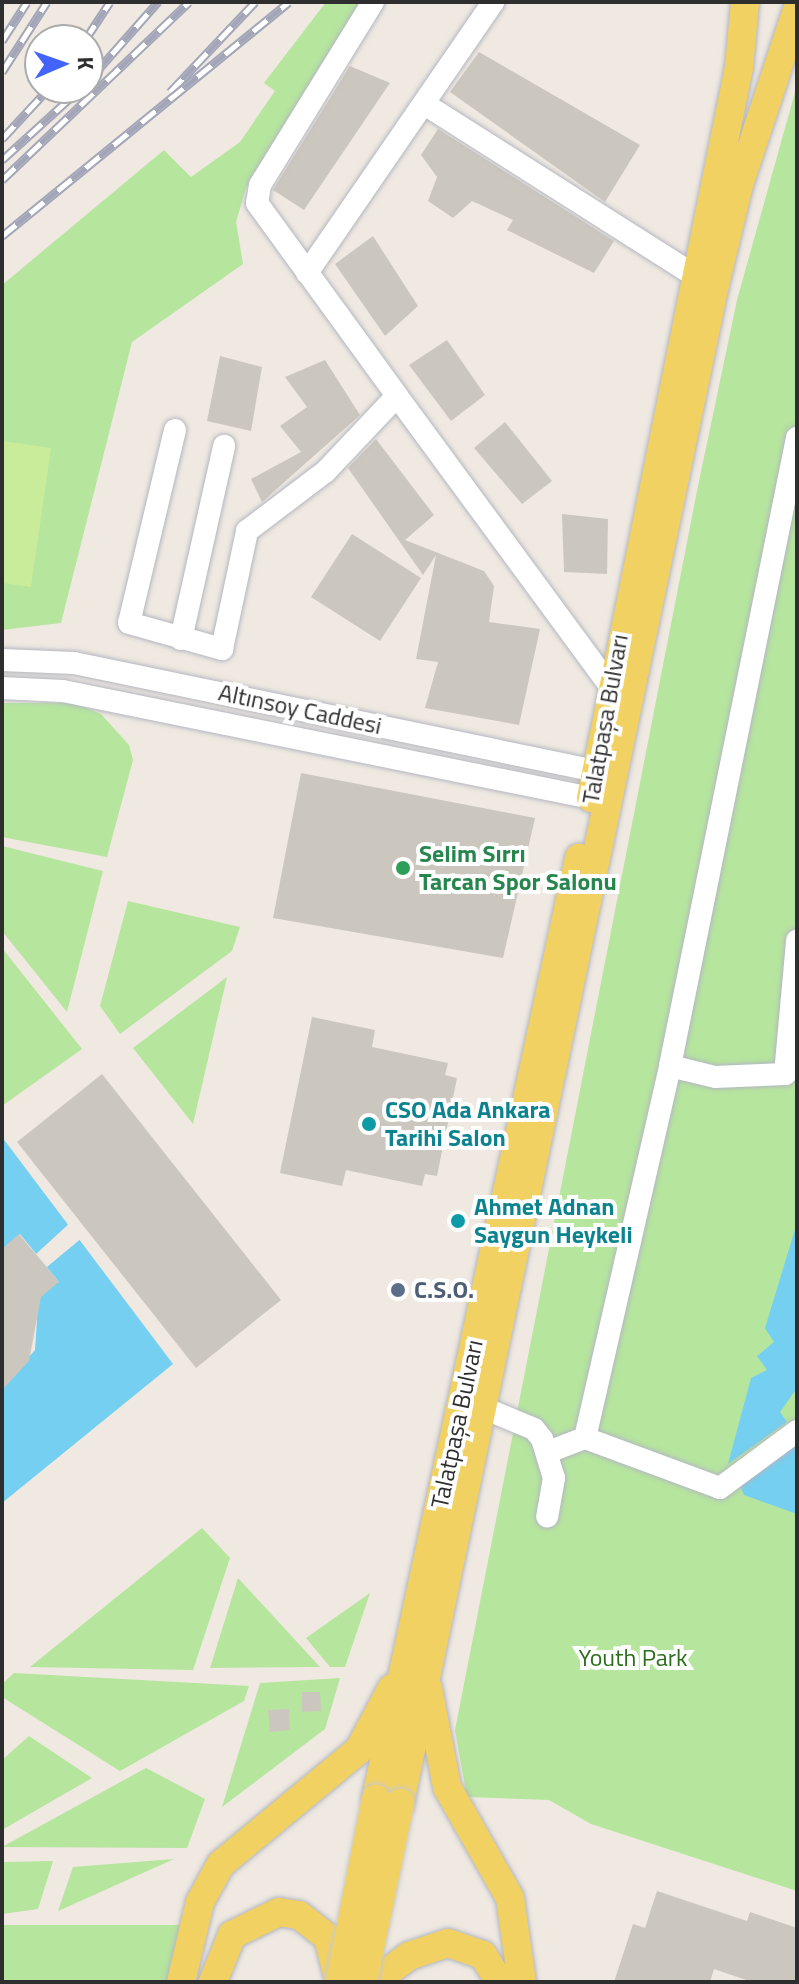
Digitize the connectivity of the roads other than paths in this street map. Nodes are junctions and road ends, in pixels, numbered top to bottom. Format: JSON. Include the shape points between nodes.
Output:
{"nodes":[{"id":1,"x":373,"y":2,"type":"edge"},
{"id":2,"x":493,"y":2,"type":"edge"},
{"id":3,"x":745,"y":2,"type":"edge"},
{"id":4,"x":765,"y":2,"type":"edge"},
{"id":5,"x":797,"y":10,"type":"edge"},
{"id":6,"x":796,"y":45,"type":"edge"},
{"id":7,"x":739,"y":67,"type":"junction"},
{"id":8,"x":771,"y":76,"type":"junction"},
{"id":9,"x":426,"y":105,"type":"junction"},
{"id":10,"x":307,"y":273,"type":"junction"},
{"id":11,"x":694,"y":275,"type":"junction"},
{"id":12,"x":397,"y":396,"type":"junction"},
{"id":13,"x":175,"y":430,"type":"dead end"},
{"id":14,"x":797,"y":438,"type":"edge"},
{"id":15,"x":224,"y":446,"type":"dead end"},
{"id":16,"x":181,"y":639,"type":"junction"},
{"id":17,"x":2,"y":660,"type":"edge"},
{"id":18,"x":610,"y":686,"type":"junction"},
{"id":19,"x":2,"y":688,"type":"edge"},
{"id":20,"x":594,"y":785,"type":"junction"},
{"id":21,"x":797,"y":941,"type":"edge"},
{"id":22,"x":670,"y":1066,"type":"junction"},
{"id":23,"x":791,"y":1069,"type":"edge"},
{"id":24,"x":486,"y":1409,"type":"junction"},
{"id":25,"x":797,"y":1431,"type":"edge"},
{"id":26,"x":585,"y":1438,"type":"junction"},
{"id":27,"x":548,"y":1452,"type":"junction"},
{"id":28,"x":547,"y":1516,"type":"dead end"},
{"id":29,"x":414,"y":1674,"type":"junction"},
{"id":30,"x":388,"y":1801,"type":"junction"},
{"id":31,"x":181,"y":1982,"type":"edge"},
{"id":32,"x":213,"y":1982,"type":"edge"},
{"id":33,"x":340,"y":1982,"type":"edge"},
{"id":34,"x":363,"y":1982,"type":"edge"},
{"id":35,"x":374,"y":1982,"type":"edge"},
{"id":36,"x":500,"y":1982,"type":"edge"},
{"id":37,"x":522,"y":1982,"type":"edge"}],
"edges":[{"from":1,"to":10,"type":"street","via":[[260,185],[257,203]]},
{"from":2,"to":9,"type":"street"},
{"from":3,"to":7,"type":"main road","name":"Talatpaşa Bulvarı"},
{"from":4,"to":7,"type":"main road","name":"Talatpaşa Bulvarı"},
{"from":5,"to":8,"type":"main road","name":"Talatpaşa Bulvarı"},
{"from":6,"to":8,"type":"main road","name":"Talatpaşa Bulvarı"},
{"from":7,"to":11,"type":"main road","name":"Talatpaşa Bulvarı"},
{"from":8,"to":24,"type":"main road","name":"Talatpaşa Bulvarı","via":[[714,289]]},
{"from":9,"to":10,"type":"street"},
{"from":9,"to":11,"type":"street"},
{"from":10,"to":12,"type":"street"},
{"from":11,"to":18,"type":"main road","name":"Talatpaşa Bulvarı"},
{"from":12,"to":16,"type":"street","via":[[326,471],[247,531],[222,649]]},
{"from":12,"to":18,"type":"street"},
{"from":13,"to":16,"type":"street","via":[[129,623]]},
{"from":14,"to":22,"type":"street"},
{"from":15,"to":16,"type":"street"},
{"from":17,"to":20,"type":"street","name":"Altınsoy Caddesi","via":[[74,663]]},
{"from":18,"to":20,"type":"main road","name":"Talatpaşa Bulvarı"},
{"from":19,"to":20,"type":"street","name":"Altınsoy Caddesi","via":[[63,691]]},
{"from":20,"to":29,"type":"main road","name":"Talatpaşa Bulvarı"},
{"from":21,"to":23,"type":"street"},
{"from":22,"to":23,"type":"street","via":[[715,1077]]},
{"from":22,"to":26,"type":"street"},
{"from":24,"to":27,"type":"street","via":[[534,1429]]},
{"from":24,"to":29,"type":"main road","name":"Talatpaşa Bulvarı"},
{"from":25,"to":26,"type":"street","via":[[720,1488]]},
{"from":26,"to":27,"type":"street"},
{"from":27,"to":28,"type":"street","via":[[554,1478]]},
{"from":29,"to":30,"type":"main road","name":"Talatpaşa Bulvarı"},
{"from":29,"to":31,"type":"main road","via":[[359,1750],[221,1864],[200,1902]]},
{"from":29,"to":37,"type":"main road","via":[[447,1787],[510,1898]]},
{"from":30,"to":33,"type":"main road","name":"Talatpaşa Bulvarı","bridge":true},
{"from":30,"to":34,"type":"main road","name":"Talatpaşa Bulvarı","bridge":true},
{"from":32,"to":33,"type":"main road","via":[[232,1935],[279,1912],[299,1915],[328,1938]]},
{"from":35,"to":36,"type":"main road","via":[[409,1956],[448,1943],[483,1955]]}]}
